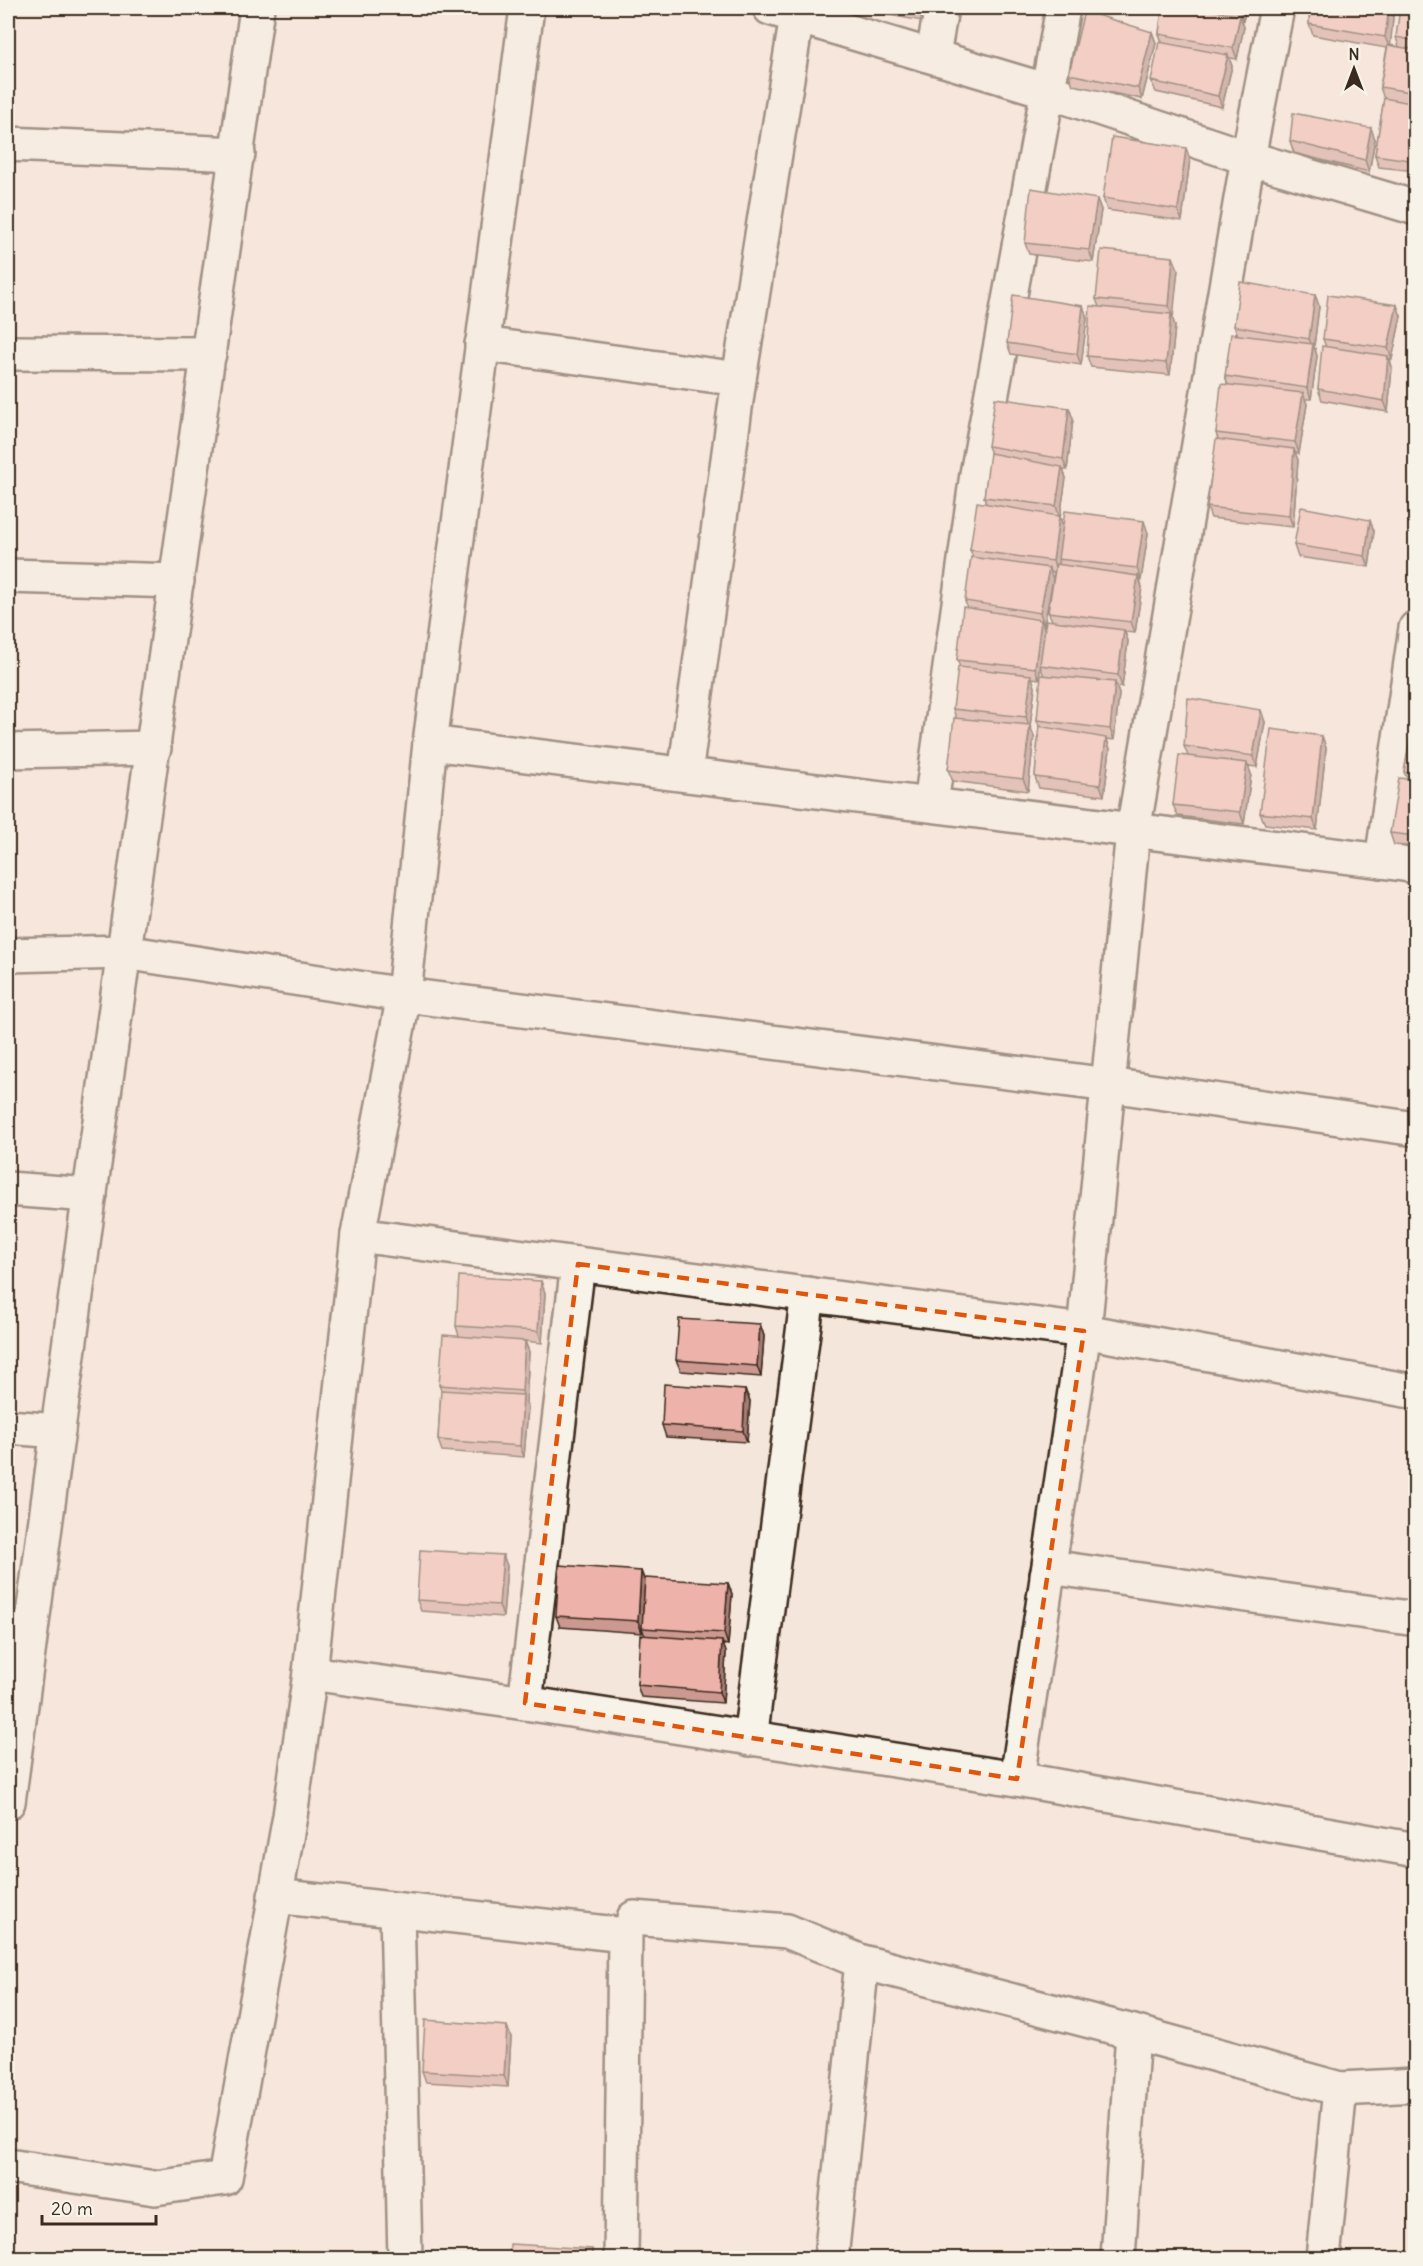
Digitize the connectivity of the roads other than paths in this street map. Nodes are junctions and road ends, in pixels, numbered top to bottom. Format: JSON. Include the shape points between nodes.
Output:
{"nodes":[{"id":1,"x":257,"y":8,"type":"edge"},
{"id":2,"x":527,"y":8,"type":"edge"},
{"id":3,"x":941,"y":8,"type":"edge"},
{"id":4,"x":1063,"y":8,"type":"edge"},
{"id":5,"x":1277,"y":8,"type":"edge"},
{"id":6,"x":783,"y":12,"type":"edge"},
{"id":7,"x":933,"y":56,"type":"junction"},
{"id":8,"x":1048,"y":91,"type":"junction"},
{"id":9,"x":8,"y":144,"type":"edge"},
{"id":10,"x":238,"y":154,"type":"junction"},
{"id":11,"x":1248,"y":158,"type":"junction"},
{"id":12,"x":1416,"y":208,"type":"edge"},
{"id":13,"x":482,"y":344,"type":"junction"},
{"id":14,"x":8,"y":353,"type":"edge"},
{"id":15,"x":209,"y":354,"type":"junction"},
{"id":16,"x":739,"y":379,"type":"junction"},
{"id":17,"x":8,"y":576,"type":"edge"},
{"id":18,"x":177,"y":581,"type":"junction"},
{"id":19,"x":1416,"y":628,"type":"edge"},
{"id":20,"x":430,"y":742,"type":"junction"},
{"id":21,"x":154,"y":748,"type":"junction"},
{"id":22,"x":8,"y":752,"type":"edge"},
{"id":23,"x":685,"y":774,"type":"junction"},
{"id":24,"x":931,"y":804,"type":"junction"},
{"id":25,"x":1133,"y":831,"type":"junction"},
{"id":26,"x":1382,"y":861,"type":"junction"},
{"id":27,"x":1416,"y":866,"type":"edge"},
{"id":28,"x":124,"y":952,"type":"junction"},
{"id":29,"x":8,"y":955,"type":"edge"},
{"id":30,"x":404,"y":995,"type":"junction"},
{"id":31,"x":1108,"y":1085,"type":"junction"},
{"id":32,"x":1416,"y":1129,"type":"edge"},
{"id":33,"x":8,"y":1189,"type":"edge"},
{"id":34,"x":90,"y":1196,"type":"junction"},
{"id":35,"x":358,"y":1235,"type":"junction"},
{"id":36,"x":578,"y":1264,"type":"junction"},
{"id":37,"x":808,"y":1294,"type":"junction"},
{"id":38,"x":1084,"y":1331,"type":"junction"},
{"id":39,"x":1416,"y":1392,"type":"edge"},
{"id":40,"x":8,"y":1427,"type":"edge"},
{"id":41,"x":58,"y":1431,"type":"junction"},
{"id":42,"x":1047,"y":1575,"type":"junction"},
{"id":43,"x":1416,"y":1619,"type":"edge"},
{"id":44,"x":17,"y":1666,"type":"edge"},
{"id":45,"x":310,"y":1672,"type":"junction"},
{"id":46,"x":525,"y":1703,"type":"junction"},
{"id":47,"x":750,"y":1739,"type":"junction"},
{"id":48,"x":1017,"y":1779,"type":"junction"},
{"id":49,"x":8,"y":1802,"type":"edge"},
{"id":50,"x":1416,"y":1850,"type":"edge"},
{"id":51,"x":275,"y":1896,"type":"junction"},
{"id":52,"x":397,"y":1910,"type":"junction"},
{"id":53,"x":634,"y":1918,"type":"dead end"},
{"id":54,"x":862,"y":1962,"type":"junction"},
{"id":55,"x":1133,"y":2032,"type":"junction"},
{"id":56,"x":1416,"y":2085,"type":"edge"},
{"id":57,"x":1340,"y":2089,"type":"junction"},
{"id":58,"x":8,"y":2166,"type":"edge"},
{"id":59,"x":405,"y":2259,"type":"edge"},
{"id":60,"x":621,"y":2259,"type":"edge"},
{"id":61,"x":831,"y":2259,"type":"edge"},
{"id":62,"x":1118,"y":2259,"type":"edge"},
{"id":63,"x":1323,"y":2259,"type":"edge"}],
"edges":[{"from":1,"to":10,"type":"street"},
{"from":2,"to":13,"type":"street"},
{"from":3,"to":7,"type":"street"},
{"from":4,"to":8,"type":"street"},
{"from":5,"to":11,"type":"street"},
{"from":6,"to":7,"type":"street"},
{"from":6,"to":16,"type":"street"},
{"from":7,"to":8,"type":"street"},
{"from":8,"to":11,"type":"street"},
{"from":8,"to":24,"type":"street","via":[[977,474]]},
{"from":9,"to":10,"type":"street"},
{"from":10,"to":15,"type":"street"},
{"from":11,"to":12,"type":"street"},
{"from":11,"to":25,"type":"street"},
{"from":13,"to":16,"type":"street"},
{"from":13,"to":20,"type":"street"},
{"from":14,"to":15,"type":"street"},
{"from":15,"to":18,"type":"street"},
{"from":16,"to":23,"type":"street"},
{"from":17,"to":18,"type":"street"},
{"from":18,"to":21,"type":"street"},
{"from":19,"to":26,"type":"street"},
{"from":20,"to":23,"type":"street"},
{"from":20,"to":30,"type":"street"},
{"from":21,"to":22,"type":"street"},
{"from":21,"to":28,"type":"street"},
{"from":23,"to":24,"type":"street"},
{"from":24,"to":25,"type":"street"},
{"from":25,"to":26,"type":"street"},
{"from":25,"to":31,"type":"street"},
{"from":26,"to":27,"type":"street"},
{"from":28,"to":29,"type":"street"},
{"from":28,"to":30,"type":"street"},
{"from":28,"to":34,"type":"street"},
{"from":30,"to":31,"type":"street"},
{"from":30,"to":35,"type":"street"},
{"from":31,"to":32,"type":"street"},
{"from":31,"to":38,"type":"street"},
{"from":33,"to":34,"type":"street"},
{"from":34,"to":41,"type":"street"},
{"from":35,"to":36,"type":"street"},
{"from":35,"to":45,"type":"street"},
{"from":36,"to":37,"type":"street"},
{"from":36,"to":46,"type":"street"},
{"from":37,"to":38,"type":"street"},
{"from":37,"to":47,"type":"street"},
{"from":38,"to":39,"type":"street"},
{"from":38,"to":42,"type":"street"},
{"from":40,"to":41,"type":"street"},
{"from":41,"to":44,"type":"street"},
{"from":42,"to":43,"type":"street","via":[[1056,1568]]},
{"from":42,"to":48,"type":"street"},
{"from":44,"to":49,"type":"street"},
{"from":45,"to":46,"type":"street"},
{"from":45,"to":51,"type":"street"},
{"from":46,"to":47,"type":"street"},
{"from":47,"to":48,"type":"street"},
{"from":48,"to":50,"type":"street"},
{"from":51,"to":52,"type":"street"},
{"from":51,"to":58,"type":"street","via":[[225,2178],[155,2188]]},
{"from":52,"to":59,"type":"street"},
{"from":52,"to":60,"type":"street","via":[[625,1935]]},
{"from":53,"to":54,"type":"street","via":[[787,1931]]},
{"from":54,"to":55,"type":"street"},
{"from":54,"to":61,"type":"street"},
{"from":55,"to":57,"type":"street"},
{"from":55,"to":62,"type":"street"},
{"from":56,"to":57,"type":"street"},
{"from":57,"to":63,"type":"street"}]}
